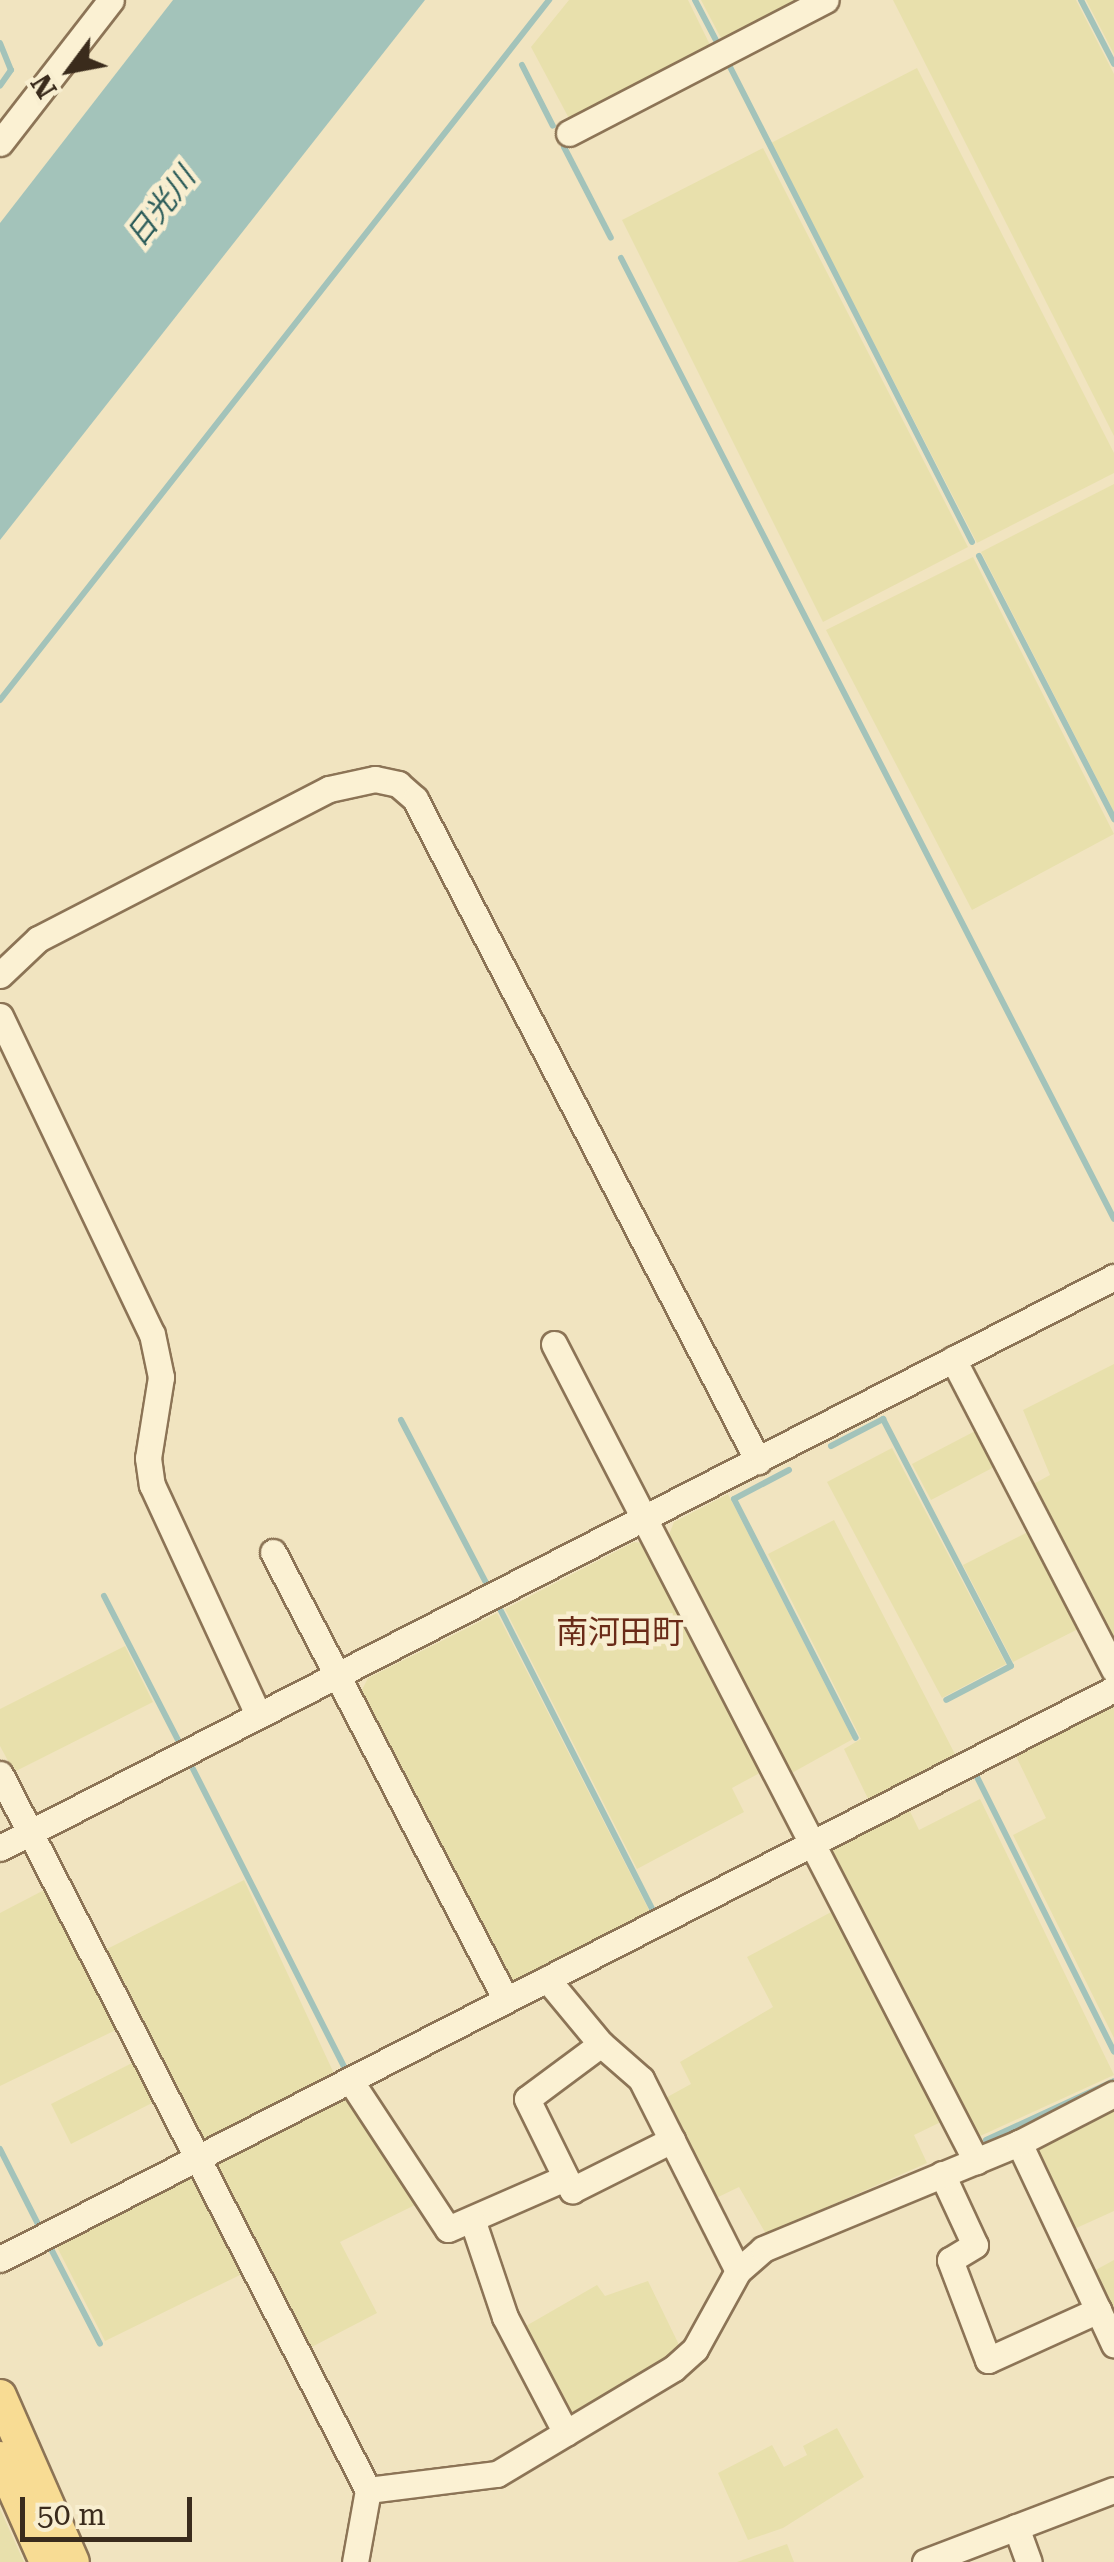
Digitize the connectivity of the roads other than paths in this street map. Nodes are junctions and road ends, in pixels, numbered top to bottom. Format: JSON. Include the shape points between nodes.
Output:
{"nodes":[{"id":1,"x":111,"y":0,"type":"edge"},
{"id":2,"x":826,"y":0,"type":"edge"},
{"id":3,"x":569,"y":133,"type":"dead end"},
{"id":4,"x":0,"y":144,"type":"edge"},
{"id":5,"x":0,"y":974,"type":"edge"},
{"id":6,"x":0,"y":1016,"type":"edge"},
{"id":7,"x":1114,"y":1277,"type":"edge"},
{"id":8,"x":554,"y":1344,"type":"dead end"},
{"id":9,"x":953,"y":1359,"type":"junction"},
{"id":10,"x":758,"y":1461,"type":"junction"},
{"id":11,"x":645,"y":1518,"type":"junction"},
{"id":12,"x":274,"y":1552,"type":"dead end"},
{"id":13,"x":1114,"y":1670,"type":"edge"},
{"id":14,"x":336,"y":1674,"type":"junction"},
{"id":15,"x":1114,"y":1689,"type":"edge"},
{"id":16,"x":258,"y":1714,"type":"junction"},
{"id":17,"x":0,"y":1774,"type":"edge"},
{"id":18,"x":30,"y":1832,"type":"junction"},
{"id":19,"x":814,"y":1842,"type":"junction"},
{"id":20,"x":0,"y":1848,"type":"edge"},
{"id":21,"x":548,"y":1979,"type":"junction"},
{"id":22,"x":506,"y":2000,"type":"junction"},
{"id":23,"x":601,"y":2044,"type":"junction"},
{"id":24,"x":350,"y":2080,"type":"junction"},
{"id":25,"x":1114,"y":2094,"type":"edge"},
{"id":26,"x":672,"y":2140,"type":"junction"},
{"id":27,"x":1020,"y":2143,"type":"junction"},
{"id":28,"x":199,"y":2157,"type":"junction"},
{"id":29,"x":976,"y":2160,"type":"junction"},
{"id":30,"x":942,"y":2174,"type":"junction"},
{"id":31,"x":566,"y":2178,"type":"junction"},
{"id":32,"x":473,"y":2222,"type":"junction"},
{"id":33,"x":0,"y":2259,"type":"edge"},
{"id":34,"x":738,"y":2271,"type":"junction"},
{"id":35,"x":1098,"y":2310,"type":"junction"},
{"id":36,"x":1114,"y":2344,"type":"edge"},
{"id":37,"x":0,"y":2396,"type":"edge"},
{"id":38,"x":566,"y":2433,"type":"junction"},
{"id":39,"x":0,"y":2458,"type":"edge"},
{"id":40,"x":368,"y":2490,"type":"junction"},
{"id":41,"x":1114,"y":2490,"type":"edge"},
{"id":42,"x":1016,"y":2527,"type":"junction"},
{"id":43,"x":46,"y":2562,"type":"edge"},
{"id":44,"x":72,"y":2562,"type":"edge"},
{"id":45,"x":355,"y":2562,"type":"edge"},
{"id":46,"x":925,"y":2562,"type":"edge"},
{"id":47,"x":1029,"y":2562,"type":"edge"}],
"edges":[{"from":1,"to":4,"type":"street"},
{"from":2,"to":3,"type":"street"},
{"from":5,"to":10,"type":"street","via":[[38,939],[329,789],[374,779],[398,784],[415,798]]},
{"from":6,"to":16,"type":"street","via":[[152,1334],[161,1376],[148,1458],[152,1485]]},
{"from":7,"to":9,"type":"street"},
{"from":8,"to":11,"type":"street"},
{"from":9,"to":10,"type":"street"},
{"from":9,"to":13,"type":"street"},
{"from":10,"to":11,"type":"street"},
{"from":11,"to":14,"type":"street"},
{"from":11,"to":19,"type":"street"},
{"from":12,"to":14,"type":"street"},
{"from":14,"to":16,"type":"street"},
{"from":14,"to":22,"type":"street"},
{"from":15,"to":19,"type":"street"},
{"from":16,"to":18,"type":"street"},
{"from":17,"to":18,"type":"street"},
{"from":18,"to":20,"type":"street"},
{"from":18,"to":28,"type":"street"},
{"from":19,"to":21,"type":"street"},
{"from":19,"to":29,"type":"street"},
{"from":21,"to":22,"type":"street"},
{"from":21,"to":23,"type":"street"},
{"from":22,"to":24,"type":"street"},
{"from":23,"to":26,"type":"street","via":[[641,2079]]},
{"from":23,"to":31,"type":"street","via":[[527,2100]]},
{"from":24,"to":28,"type":"street"},
{"from":24,"to":32,"type":"street","via":[[443,2224],[454,2230]]},
{"from":25,"to":27,"type":"street"},
{"from":26,"to":31,"type":"street","via":[[572,2190]]},
{"from":26,"to":34,"type":"street"},
{"from":27,"to":29,"type":"street"},
{"from":27,"to":35,"type":"street"},
{"from":28,"to":33,"type":"street"},
{"from":28,"to":40,"type":"street"},
{"from":29,"to":30,"type":"street"},
{"from":30,"to":34,"type":"street","via":[[763,2248]]},
{"from":30,"to":35,"type":"street","via":[[975,2245],[950,2260],[988,2360]]},
{"from":31,"to":32,"type":"street"},
{"from":32,"to":38,"type":"street","via":[[506,2318]]},
{"from":34,"to":38,"type":"street","via":[[695,2348]]},
{"from":35,"to":36,"type":"street"},
{"from":37,"to":44,"type":"main road"},
{"from":38,"to":40,"type":"street","via":[[497,2474]]},
{"from":39,"to":43,"type":"main road"},
{"from":40,"to":45,"type":"street"},
{"from":41,"to":42,"type":"street"},
{"from":42,"to":46,"type":"street"},
{"from":42,"to":47,"type":"street"}]}
